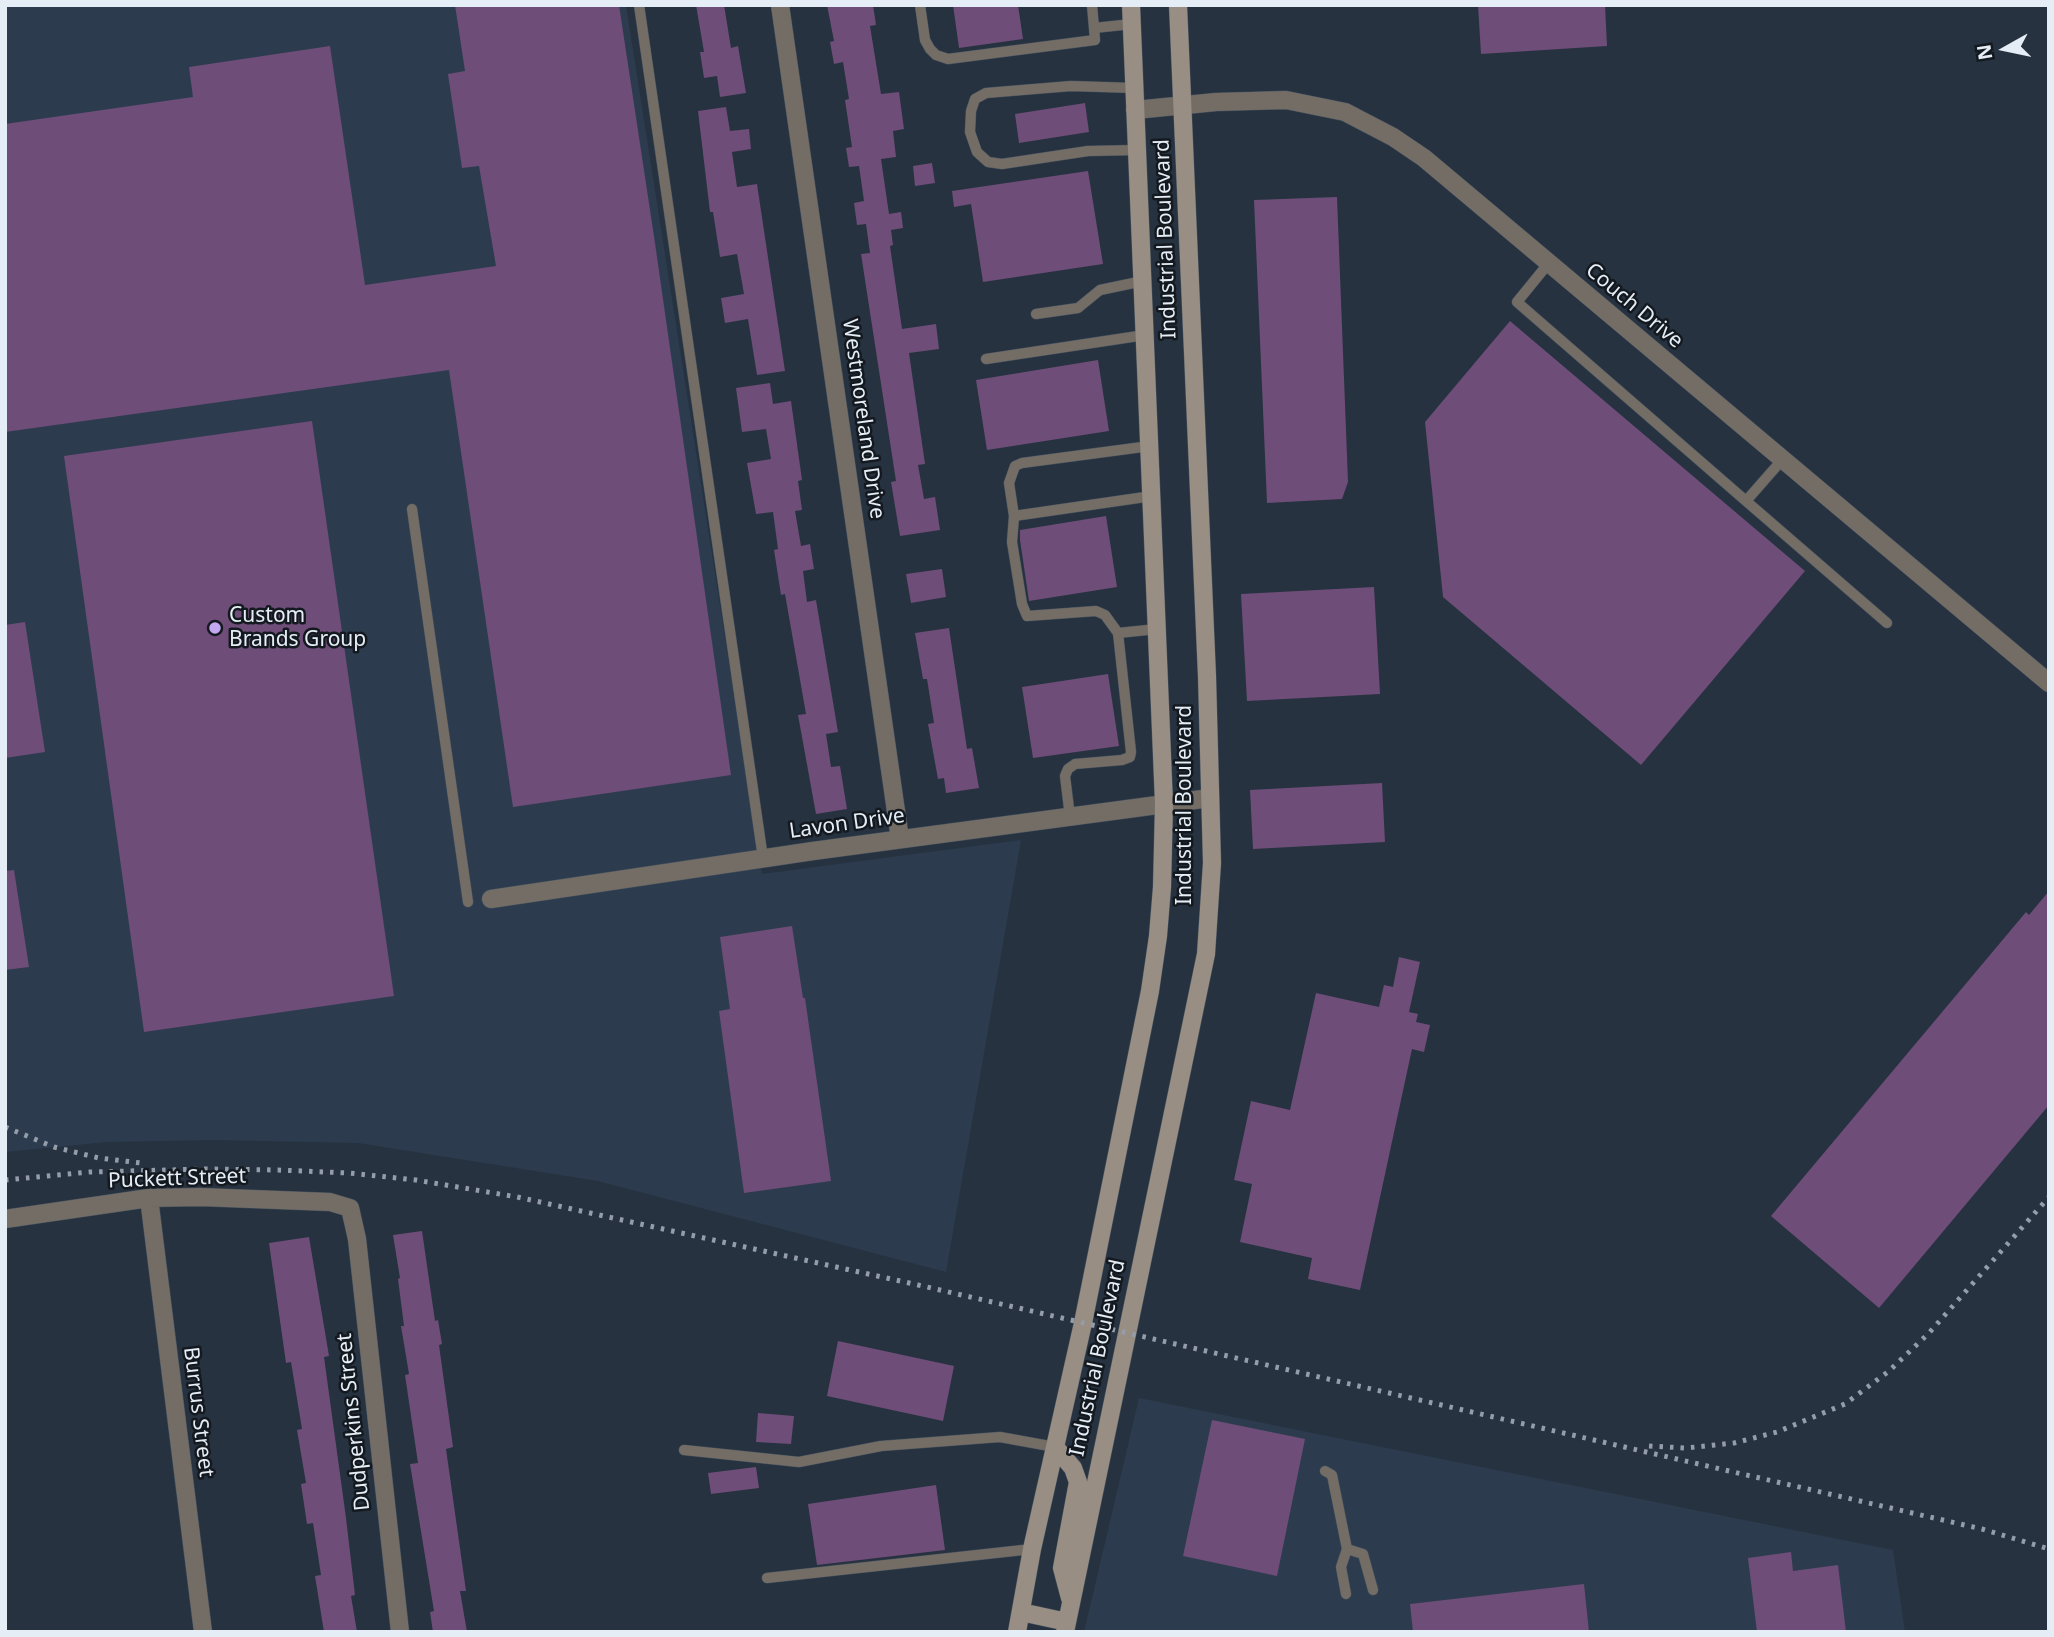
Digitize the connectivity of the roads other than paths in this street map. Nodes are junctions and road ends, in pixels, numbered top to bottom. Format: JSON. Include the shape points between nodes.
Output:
{"nodes":[{"id":1,"x":639,"y":5,"type":"edge"},
{"id":2,"x":780,"y":5,"type":"edge"},
{"id":3,"x":920,"y":5,"type":"edge"},
{"id":4,"x":1092,"y":5,"type":"edge"},
{"id":5,"x":1131,"y":5,"type":"edge"},
{"id":6,"x":1178,"y":5,"type":"edge"},
{"id":7,"x":1132,"y":24,"type":"junction"},
{"id":8,"x":1094,"y":28,"type":"junction"},
{"id":9,"x":1134,"y":88,"type":"junction"},
{"id":10,"x":1183,"y":106,"type":"junction"},
{"id":11,"x":1135,"y":110,"type":"junction"},
{"id":12,"x":1136,"y":150,"type":"junction"},
{"id":13,"x":1548,"y":264,"type":"junction"},
{"id":14,"x":1143,"y":281,"type":"junction"},
{"id":15,"x":1036,"y":314,"type":"dead end"},
{"id":16,"x":1145,"y":335,"type":"junction"},
{"id":17,"x":986,"y":359,"type":"dead end"},
{"id":18,"x":1150,"y":446,"type":"junction"},
{"id":19,"x":1782,"y":460,"type":"junction"},
{"id":20,"x":1152,"y":496,"type":"junction"},
{"id":21,"x":1746,"y":501,"type":"junction"},
{"id":22,"x":412,"y":509,"type":"dead end"},
{"id":23,"x":1014,"y":516,"type":"junction"},
{"id":24,"x":1887,"y":623,"type":"dead end"},
{"id":25,"x":1157,"y":629,"type":"junction"},
{"id":26,"x":1118,"y":633,"type":"junction"},
{"id":27,"x":2049,"y":683,"type":"edge"},
{"id":28,"x":1210,"y":797,"type":"junction"},
{"id":29,"x":1164,"y":804,"type":"junction"},
{"id":30,"x":1070,"y":817,"type":"junction"},
{"id":31,"x":900,"y":839,"type":"junction"},
{"id":32,"x":764,"y":858,"type":"junction"},
{"id":33,"x":491,"y":899,"type":"dead end"},
{"id":34,"x":468,"y":902,"type":"dead end"},
{"id":35,"x":149,"y":1198,"type":"junction"},
{"id":36,"x":350,"y":1208,"type":"joint"},
{"id":37,"x":5,"y":1219,"type":"edge"},
{"id":38,"x":1055,"y":1447,"type":"junction"},
{"id":39,"x":684,"y":1450,"type":"dead end"},
{"id":40,"x":1325,"y":1471,"type":"dead end"},
{"id":41,"x":1032,"y":1549,"type":"junction"},
{"id":42,"x":1346,"y":1549,"type":"junction"},
{"id":43,"x":767,"y":1578,"type":"dead end"},
{"id":44,"x":1373,"y":1590,"type":"dead end"},
{"id":45,"x":1346,"y":1594,"type":"dead end"},
{"id":46,"x":1071,"y":1602,"type":"junction"},
{"id":47,"x":1021,"y":1612,"type":"junction"},
{"id":48,"x":1066,"y":1627,"type":"edge"},
{"id":49,"x":203,"y":1632,"type":"edge"},
{"id":50,"x":400,"y":1632,"type":"edge"},
{"id":51,"x":1017,"y":1632,"type":"edge"}],
"edges":[{"from":1,"to":32,"type":"lane"},
{"from":2,"to":31,"type":"street","name":"Westmoreland Drive"},
{"from":3,"to":8,"type":"lane","via":[[925,40],[936,55],[948,59],[1095,40]]},
{"from":4,"to":8,"type":"lane"},
{"from":5,"to":7,"type":"main road","name":"Industrial Boulevard"},
{"from":6,"to":10,"type":"main road","name":"Industrial Boulevard"},
{"from":7,"to":8,"type":"lane"},
{"from":7,"to":9,"type":"main road","name":"Industrial Boulevard"},
{"from":9,"to":11,"type":"main road","name":"Industrial Boulevard"},
{"from":9,"to":12,"type":"lane","via":[[1059,87],[986,93],[975,99],[970,132],[977,152],[988,162],[1002,164],[1088,150]]},
{"from":10,"to":11,"type":"street","name":"Couch Drive"},
{"from":10,"to":13,"type":"street","name":"Couch Drive","via":[[1286,100],[1360,118],[1423,158]]},
{"from":10,"to":28,"type":"main road","name":"Industrial Boulevard"},
{"from":11,"to":12,"type":"main road","name":"Industrial Boulevard"},
{"from":12,"to":14,"type":"main road","name":"Industrial Boulevard"},
{"from":13,"to":19,"type":"street","name":"Couch Drive"},
{"from":13,"to":21,"type":"lane","via":[[1517,302]]},
{"from":14,"to":15,"type":"lane","via":[[1100,290],[1078,307]]},
{"from":14,"to":16,"type":"main road","name":"Industrial Boulevard"},
{"from":16,"to":17,"type":"lane"},
{"from":16,"to":18,"type":"main road","name":"Industrial Boulevard"},
{"from":18,"to":20,"type":"main road","name":"Industrial Boulevard"},
{"from":18,"to":23,"type":"lane","via":[[1015,466],[1009,483]]},
{"from":19,"to":21,"type":"lane"},
{"from":19,"to":27,"type":"street","name":"Couch Drive"},
{"from":20,"to":23,"type":"lane"},
{"from":20,"to":25,"type":"main road","name":"Industrial Boulevard"},
{"from":21,"to":24,"type":"lane"},
{"from":22,"to":34,"type":"lane"},
{"from":23,"to":26,"type":"lane","via":[[1012,542],[1027,616],[1096,611],[1105,615]]},
{"from":25,"to":26,"type":"lane"},
{"from":25,"to":29,"type":"main road","name":"Industrial Boulevard"},
{"from":26,"to":30,"type":"lane","via":[[1130,757],[1075,764],[1068,769]]},
{"from":28,"to":29,"type":"street","name":"Lavon Drive"},
{"from":28,"to":46,"type":"main road","name":"Industrial Boulevard","via":[[1212,863],[1206,954]]},
{"from":29,"to":30,"type":"street","name":"Lavon Drive"},
{"from":29,"to":38,"type":"main road","name":"Industrial Boulevard","via":[[1163,887],[1150,990]]},
{"from":30,"to":31,"type":"street","name":"Lavon Drive"},
{"from":31,"to":32,"type":"street","name":"Lavon Drive"},
{"from":32,"to":33,"type":"street","name":"Lavon Drive"},
{"from":35,"to":36,"type":"street","name":"Puckett Street","via":[[330,1202]]},
{"from":35,"to":37,"type":"street","name":"Puckett Street"},
{"from":35,"to":49,"type":"street","name":"Burrus Street"},
{"from":36,"to":50,"type":"street","name":"Dudperkins Street"},
{"from":38,"to":39,"type":"lane","via":[[1000,1437],[881,1446],[799,1462]]},
{"from":38,"to":41,"type":"main road","name":"Industrial Boulevard"},
{"from":38,"to":46,"type":"main road","via":[[1077,1476],[1062,1568]]},
{"from":40,"to":42,"type":"lane","via":[[1332,1475]]},
{"from":41,"to":43,"type":"lane"},
{"from":41,"to":47,"type":"main road","name":"Industrial Boulevard"},
{"from":42,"to":44,"type":"lane","via":[[1363,1554]]},
{"from":42,"to":45,"type":"lane","via":[[1341,1567]]},
{"from":46,"to":48,"type":"main road","name":"Industrial Boulevard"},
{"from":47,"to":48,"type":"main road"},
{"from":47,"to":51,"type":"main road","name":"Industrial Boulevard"}]}
